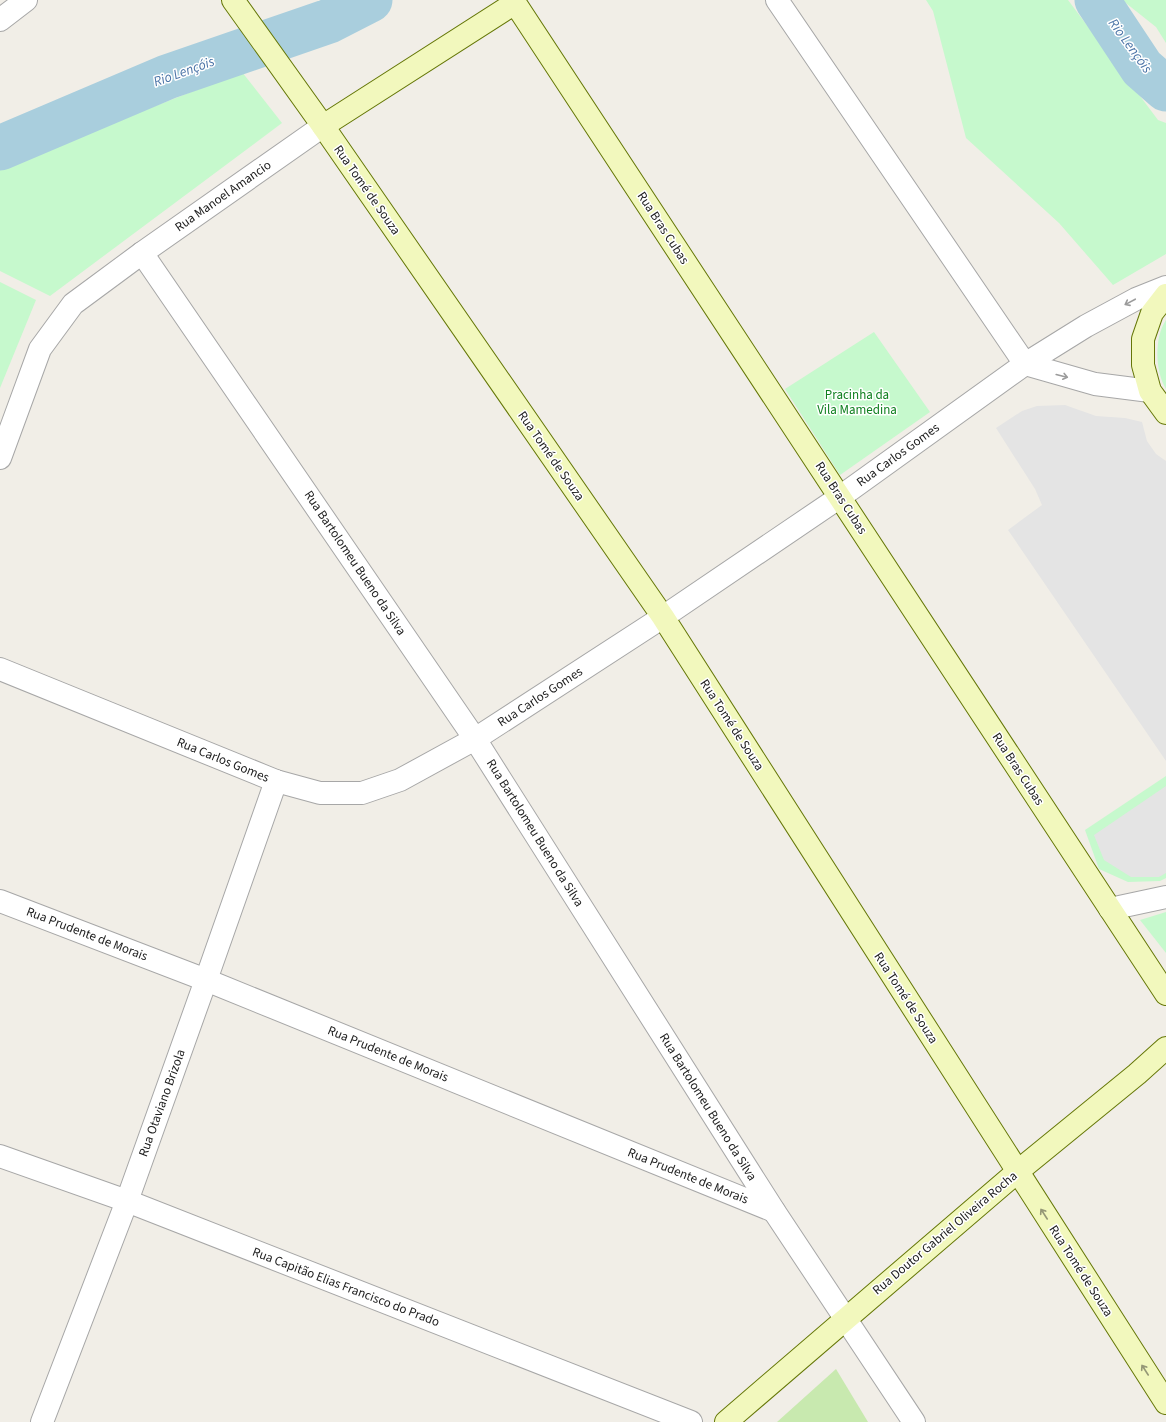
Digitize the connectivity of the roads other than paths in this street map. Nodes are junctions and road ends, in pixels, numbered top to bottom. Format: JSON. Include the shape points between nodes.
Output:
{"nodes":[{"id":1,"x":26,"y":0,"type":"edge"},
{"id":2,"x":233,"y":0,"type":"edge"},
{"id":3,"x":777,"y":0,"type":"edge"},
{"id":4,"x":518,"y":2,"type":"edge"},
{"id":5,"x":0,"y":20,"type":"edge"},
{"id":6,"x":323,"y":126,"type":"junction"},
{"id":7,"x":142,"y":253,"type":"junction"},
{"id":8,"x":1166,"y":287,"type":"edge"},
{"id":9,"x":1166,"y":295,"type":"edge"},
{"id":10,"x":1025,"y":364,"type":"junction"},
{"id":11,"x":1150,"y":391,"type":"junction"},
{"id":12,"x":1166,"y":413,"type":"edge"},
{"id":13,"x":0,"y":458,"type":"edge"},
{"id":14,"x":840,"y":497,"type":"junction"},
{"id":15,"x":663,"y":617,"type":"junction"},
{"id":16,"x":0,"y":670,"type":"edge"},
{"id":17,"x":475,"y":739,"type":"junction"},
{"id":18,"x":276,"y":781,"type":"junction"},
{"id":19,"x":1166,"y":897,"type":"edge"},
{"id":20,"x":0,"y":901,"type":"edge"},
{"id":21,"x":1110,"y":909,"type":"junction"},
{"id":22,"x":206,"y":980,"type":"junction"},
{"id":23,"x":1166,"y":994,"type":"edge"},
{"id":24,"x":1166,"y":1048,"type":"edge"},
{"id":25,"x":0,"y":1156,"type":"edge"},
{"id":26,"x":1017,"y":1172,"type":"junction"},
{"id":27,"x":127,"y":1201,"type":"junction"},
{"id":28,"x":774,"y":1211,"type":"junction"},
{"id":29,"x":846,"y":1318,"type":"junction"},
{"id":30,"x":1166,"y":1403,"type":"edge"},
{"id":31,"x":42,"y":1422,"type":"edge"},
{"id":32,"x":691,"y":1422,"type":"edge"},
{"id":33,"x":726,"y":1422,"type":"edge"},
{"id":34,"x":914,"y":1422,"type":"edge"}],
"edges":[{"from":1,"to":5,"type":"street"},
{"from":2,"to":6,"type":"street","name":"Rua Tomé de Souza"},
{"from":3,"to":10,"type":"street"},
{"from":4,"to":6,"type":"street","name":"Rua Manoel Amancio"},
{"from":4,"to":14,"type":"street","name":"Rua Bras Cubas"},
{"from":6,"to":7,"type":"street","name":"Rua Manoel Amancio"},
{"from":6,"to":15,"type":"street","name":"Rua Tomé de Souza"},
{"from":7,"to":13,"type":"street","name":"Rua Manoel Amancio","via":[[73,304],[40,349]]},
{"from":7,"to":17,"type":"street","name":"Rua Bartolomeu Bueno da Silva"},
{"from":8,"to":10,"type":"street","name":"Rua Carlos Gomes","one_way":true,"via":[[1136,299],[1086,326]]},
{"from":9,"to":11,"type":"street","via":[[1152,313],[1143,339],[1143,365]]},
{"from":10,"to":11,"type":"street","one_way":true,"via":[[1095,384]]},
{"from":10,"to":14,"type":"street","name":"Rua Carlos Gomes"},
{"from":11,"to":12,"type":"street"},
{"from":14,"to":15,"type":"street","name":"Rua Carlos Gomes"},
{"from":14,"to":21,"type":"street","name":"Rua Bras Cubas"},
{"from":15,"to":17,"type":"street","name":"Rua Carlos Gomes"},
{"from":15,"to":26,"type":"street","name":"Rua Tomé de Souza"},
{"from":16,"to":18,"type":"street","name":"Rua Carlos Gomes"},
{"from":17,"to":18,"type":"street","name":"Rua Carlos Gomes","via":[[400,780],[362,793],[320,793]]},
{"from":17,"to":28,"type":"street","name":"Rua Bartolomeu Bueno da Silva"},
{"from":18,"to":22,"type":"street","name":"Rua Otaviano Brizola"},
{"from":19,"to":21,"type":"street"},
{"from":20,"to":22,"type":"street","name":"Rua Prudente de Morais"},
{"from":21,"to":23,"type":"street","name":"Rua Bras Cubas"},
{"from":22,"to":27,"type":"street","name":"Rua Otaviano Brizola"},
{"from":22,"to":28,"type":"street","name":"Rua Prudente de Morais"},
{"from":24,"to":26,"type":"street","name":"Rua Doutor Gabriel Oliveira Rocha"},
{"from":25,"to":27,"type":"street","name":"Rua Capitão Elias Francisco do Prado"},
{"from":26,"to":29,"type":"street","name":"Rua Doutor Gabriel Oliveira Rocha"},
{"from":30,"to":26,"type":"street","name":"Rua Tomé de Souza","one_way":true},
{"from":27,"to":31,"type":"street","name":"Rua Otaviano Brizola"},
{"from":27,"to":32,"type":"street","name":"Rua Capitão Elias Francisco do Prado"},
{"from":28,"to":29,"type":"street","name":"Rua Bartolomeu Bueno da Silva"},
{"from":29,"to":33,"type":"street","name":"Rua Doutor Gabriel Oliveira Rocha"},
{"from":29,"to":34,"type":"street","name":"Rua Bartolomeu Bueno da Silva"}]}
